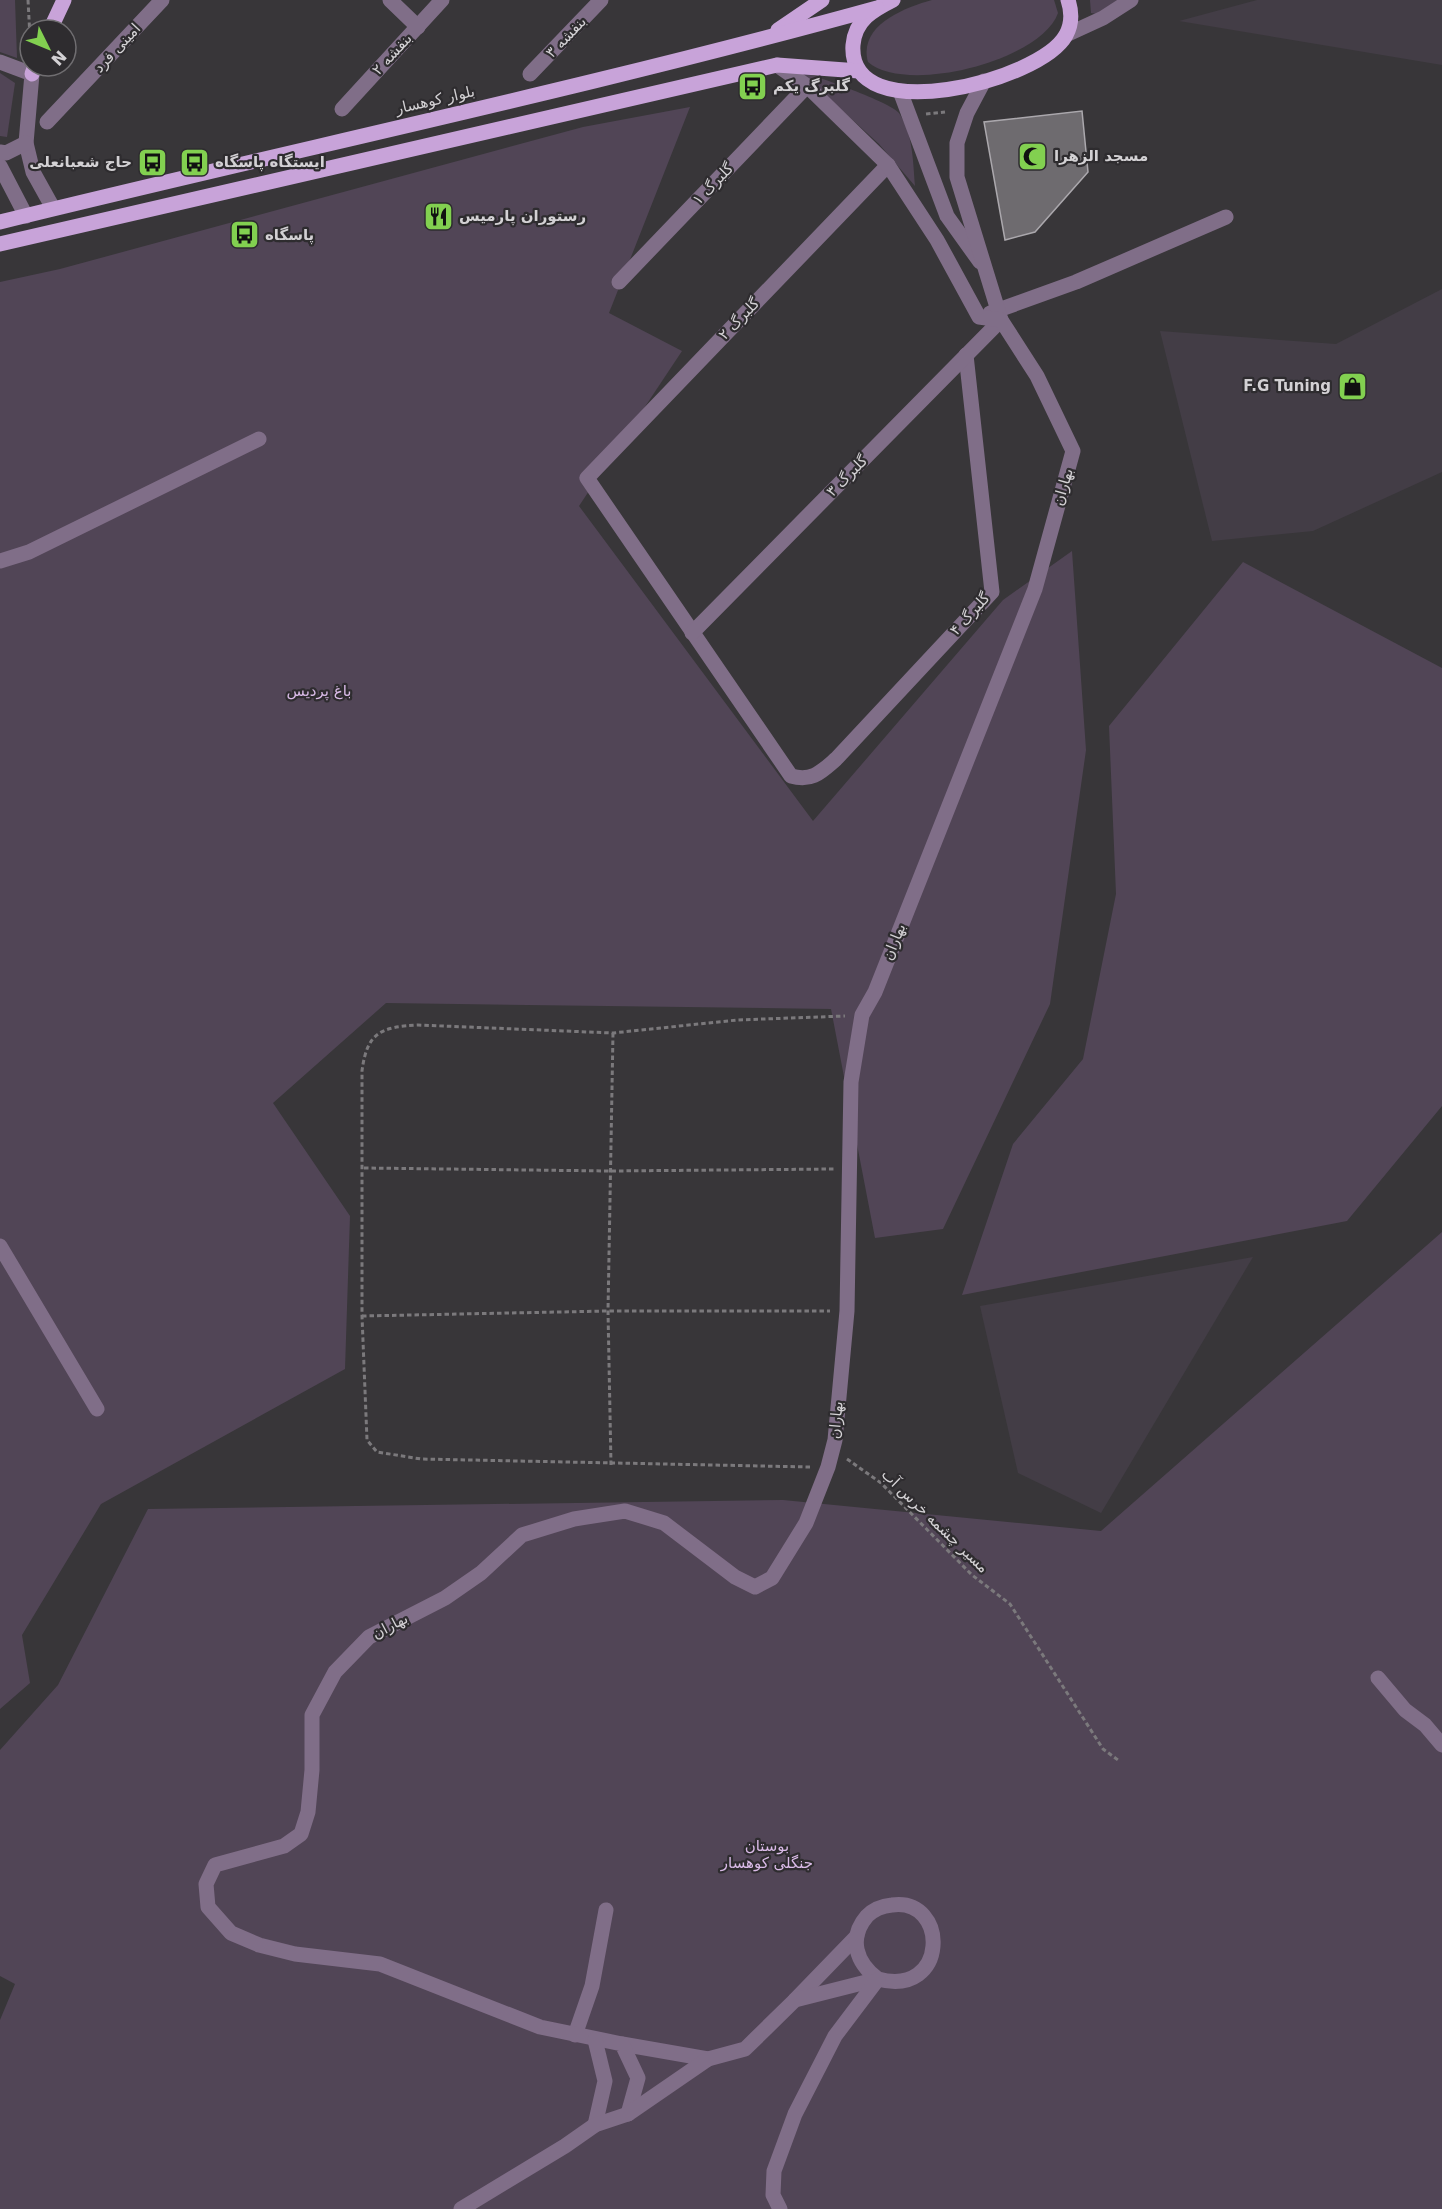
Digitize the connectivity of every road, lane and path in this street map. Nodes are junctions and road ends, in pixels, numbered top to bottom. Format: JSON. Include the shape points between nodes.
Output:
{"nodes":[{"id":1,"x":28,"y":0,"type":"edge"},
{"id":2,"x":64,"y":0,"type":"edge"},
{"id":3,"x":162,"y":0,"type":"edge"},
{"id":4,"x":390,"y":0,"type":"edge"},
{"id":5,"x":442,"y":0,"type":"edge"},
{"id":6,"x":601,"y":0,"type":"edge"},
{"id":7,"x":822,"y":0,"type":"edge"},
{"id":8,"x":893,"y":0,"type":"edge"},
{"id":9,"x":1068,"y":0,"type":"edge"},
{"id":10,"x":1131,"y":0,"type":"edge"},
{"id":11,"x":877,"y":8,"type":"junction"},
{"id":12,"x":29,"y":18,"type":"edge"},
{"id":13,"x":56,"y":18,"type":"edge"},
{"id":14,"x":418,"y":27,"type":"junction"},
{"id":15,"x":1066,"y":35,"type":"junction"},
{"id":16,"x":766,"y":38,"type":"junction"},
{"id":17,"x":0,"y":62,"type":"edge"},
{"id":18,"x":777,"y":65,"type":"junction"},
{"id":19,"x":18,"y":66,"type":"edge"},
{"id":20,"x":859,"y":71,"type":"junction"},
{"id":21,"x":530,"y":74,"type":"dead end"},
{"id":22,"x":33,"y":78,"type":"edge"},
{"id":23,"x":984,"y":81,"type":"junction"},
{"id":24,"x":807,"y":86,"type":"junction"},
{"id":25,"x":900,"y":91,"type":"junction"},
{"id":26,"x":342,"y":109,"type":"dead end"},
{"id":27,"x":945,"y":112,"type":"dead end"},
{"id":28,"x":923,"y":114,"type":"dead end"},
{"id":29,"x":47,"y":122,"type":"dead end"},
{"id":30,"x":26,"y":143,"type":"junction"},
{"id":31,"x":0,"y":152,"type":"edge"},
{"id":32,"x":888,"y":165,"type":"junction"},
{"id":33,"x":0,"y":166,"type":"edge"},
{"id":34,"x":53,"y":208,"type":"junction"},
{"id":35,"x":26,"y":216,"type":"junction"},
{"id":36,"x":1226,"y":217,"type":"dead end"},
{"id":37,"x":0,"y":222,"type":"edge"},
{"id":38,"x":0,"y":244,"type":"edge"},
{"id":39,"x":989,"y":274,"type":"junction"},
{"id":40,"x":620,"y":282,"type":"dead end"},
{"id":41,"x":979,"y":317,"type":"junction"},
{"id":42,"x":1001,"y":320,"type":"junction"},
{"id":43,"x":966,"y":355,"type":"junction"},
{"id":44,"x":260,"y":439,"type":"dead end"},
{"id":45,"x":0,"y":561,"type":"edge"},
{"id":46,"x":692,"y":633,"type":"junction"},
{"id":47,"x":862,"y":1015,"type":"junction"},
{"id":48,"x":613,"y":1033,"type":"junction"},
{"id":49,"x":363,"y":1168,"type":"junction"},
{"id":50,"x":849,"y":1168,"type":"junction"},
{"id":51,"x":610,"y":1171,"type":"junction"},
{"id":52,"x":0,"y":1246,"type":"edge"},
{"id":53,"x":608,"y":1311,"type":"junction"},
{"id":54,"x":846,"y":1311,"type":"junction"},
{"id":55,"x":362,"y":1316,"type":"junction"},
{"id":56,"x":97,"y":1409,"type":"dead end"},
{"id":57,"x":833,"y":1449,"type":"junction"},
{"id":58,"x":611,"y":1464,"type":"junction"},
{"id":59,"x":828,"y":1467,"type":"junction"},
{"id":60,"x":1378,"y":1678,"type":"dead end"},
{"id":61,"x":1442,"y":1745,"type":"edge"},
{"id":62,"x":1118,"y":1760,"type":"dead end"},
{"id":63,"x":606,"y":1910,"type":"dead end"},
{"id":64,"x":857,"y":1936,"type":"junction"},
{"id":65,"x":878,"y":1979,"type":"junction"},
{"id":66,"x":795,"y":2000,"type":"junction"},
{"id":67,"x":575,"y":2035,"type":"junction"},
{"id":68,"x":595,"y":2040,"type":"junction"},
{"id":69,"x":622,"y":2044,"type":"junction"},
{"id":70,"x":708,"y":2059,"type":"junction"},
{"id":71,"x":628,"y":2114,"type":"junction"},
{"id":72,"x":595,"y":2125,"type":"junction"},
{"id":73,"x":461,"y":2209,"type":"edge"},
{"id":74,"x":780,"y":2209,"type":"edge"}],
"edges":[{"from":1,"to":12,"type":"path"},
{"from":2,"to":13,"type":"main road"},
{"from":3,"to":29,"type":"street","name":"امینی فرد"},
{"from":4,"to":14,"type":"street"},
{"from":5,"to":14,"type":"street","name":"بنفشه ۲"},
{"from":6,"to":21,"type":"street","name":"بنفشه ۳"},
{"from":7,"to":16,"type":"main road"},
{"from":8,"to":11,"type":"main road"},
{"from":9,"to":15,"type":"main road","via":[[1071,22]]},
{"from":10,"to":15,"type":"street"},
{"from":11,"to":16,"type":"main road","name":"بلوار کوهسار"},
{"from":11,"to":20,"type":"main road","via":[[862,19],[854,35],[852,54]]},
{"from":14,"to":26,"type":"street","name":"بنفشه ۲"},
{"from":15,"to":23,"type":"main road","via":[[1048,52]]},
{"from":16,"to":34,"type":"main road","name":"بلوار کوهسار"},
{"from":17,"to":19,"type":"street"},
{"from":18,"to":20,"type":"main road"},
{"from":18,"to":24,"type":"street"},
{"from":18,"to":38,"type":"main road"},
{"from":20,"to":25,"type":"main road","via":[[876,87]]},
{"from":22,"to":30,"type":"street"},
{"from":23,"to":25,"type":"main road","via":[[956,88]]},
{"from":23,"to":39,"type":"street","name":"بهاران","via":[[957,143],[957,177]]},
{"from":24,"to":32,"type":"street"},
{"from":24,"to":40,"type":"street","name":"گلبرگ ۱"},
{"from":25,"to":39,"type":"street","via":[[947,216]]},
{"from":27,"to":28,"type":"path"},
{"from":30,"to":31,"type":"street"},
{"from":30,"to":34,"type":"street","via":[[33,172]]},
{"from":32,"to":41,"type":"street","via":[[937,240]]},
{"from":32,"to":46,"type":"street","name":"گلبرگ ۲","via":[[590,474],[588,483]]},
{"from":33,"to":35,"type":"street"},
{"from":34,"to":35,"type":"main road","name":"بلوار کوهسار"},
{"from":35,"to":37,"type":"main road","name":"بلوار کوهسار"},
{"from":36,"to":41,"type":"street","via":[[1076,282]]},
{"from":39,"to":42,"type":"street","name":"بهاران"},
{"from":41,"to":42,"type":"street"},
{"from":42,"to":43,"type":"street","name":"گلبرگ ۳"},
{"from":42,"to":47,"type":"street","name":"بهاران","via":[[1037,376],[1073,451],[1035,589]]},
{"from":43,"to":46,"type":"street","name":"گلبرگ ۳"},
{"from":43,"to":46,"type":"street","name":"گلبرگ ۴","via":[[992,592],[836,759],[815,777],[804,780],[791,776]]},
{"from":44,"to":45,"type":"street","via":[[29,552]]},
{"from":47,"to":48,"type":"path","via":[[737,1020]]},
{"from":47,"to":50,"type":"street","name":"بهاران","via":[[851,1082]]},
{"from":48,"to":49,"type":"path","via":[[418,1025],[393,1027],[373,1036],[364,1051],[362,1071]]},
{"from":48,"to":51,"type":"path"},
{"from":49,"to":51,"type":"path"},
{"from":49,"to":55,"type":"path"},
{"from":50,"to":51,"type":"path"},
{"from":50,"to":54,"type":"street","name":"بهاران"},
{"from":51,"to":53,"type":"path"},
{"from":52,"to":56,"type":"street"},
{"from":53,"to":54,"type":"path"},
{"from":53,"to":55,"type":"path"},
{"from":53,"to":58,"type":"path"},
{"from":54,"to":57,"type":"street","name":"بهاران"},
{"from":55,"to":58,"type":"path","via":[[364,1422],[367,1440],[377,1452],[421,1459]]},
{"from":57,"to":59,"type":"street","name":"بهاران"},
{"from":57,"to":62,"type":"path","name":"مسیر چشمه خرس آب","via":[[881,1483],[972,1575],[1010,1604],[1102,1749]]},
{"from":58,"to":59,"type":"path"},
{"from":59,"to":67,"type":"street","name":"بهاران","via":[[806,1523],[772,1578],[755,1587],[735,1577],[664,1523],[625,1511],[574,1519],[522,1535],[481,1573],[445,1598],[369,1637],[335,1672],[312,1715],[312,1770],[308,1812],[301,1834],[284,1846],[215,1865],[206,1884],[208,1907],[231,1933],[259,1945],[295,1954],[380,1964],[540,2027]]},
{"from":60,"to":61,"type":"street"},
{"from":63,"to":67,"type":"street","via":[[592,1986]]},
{"from":64,"to":65,"type":"street","via":[[861,1962]]},
{"from":64,"to":65,"type":"street","via":[[870,1913],[882,1906],[909,1907],[929,1923],[934,1947],[924,1969],[903,1981]]},
{"from":64,"to":66,"type":"street"},
{"from":65,"to":66,"type":"street"},
{"from":65,"to":74,"type":"street","via":[[835,2036],[795,2114],[774,2171],[773,2195]]},
{"from":66,"to":70,"type":"street","via":[[745,2049]]},
{"from":67,"to":68,"type":"street","name":"بهاران"},
{"from":68,"to":69,"type":"street","name":"بهاران"},
{"from":68,"to":72,"type":"street","via":[[605,2081]]},
{"from":69,"to":70,"type":"street","name":"بهاران"},
{"from":69,"to":71,"type":"street","via":[[638,2078]]},
{"from":70,"to":71,"type":"street"},
{"from":71,"to":72,"type":"street"},
{"from":72,"to":73,"type":"street"}]}
